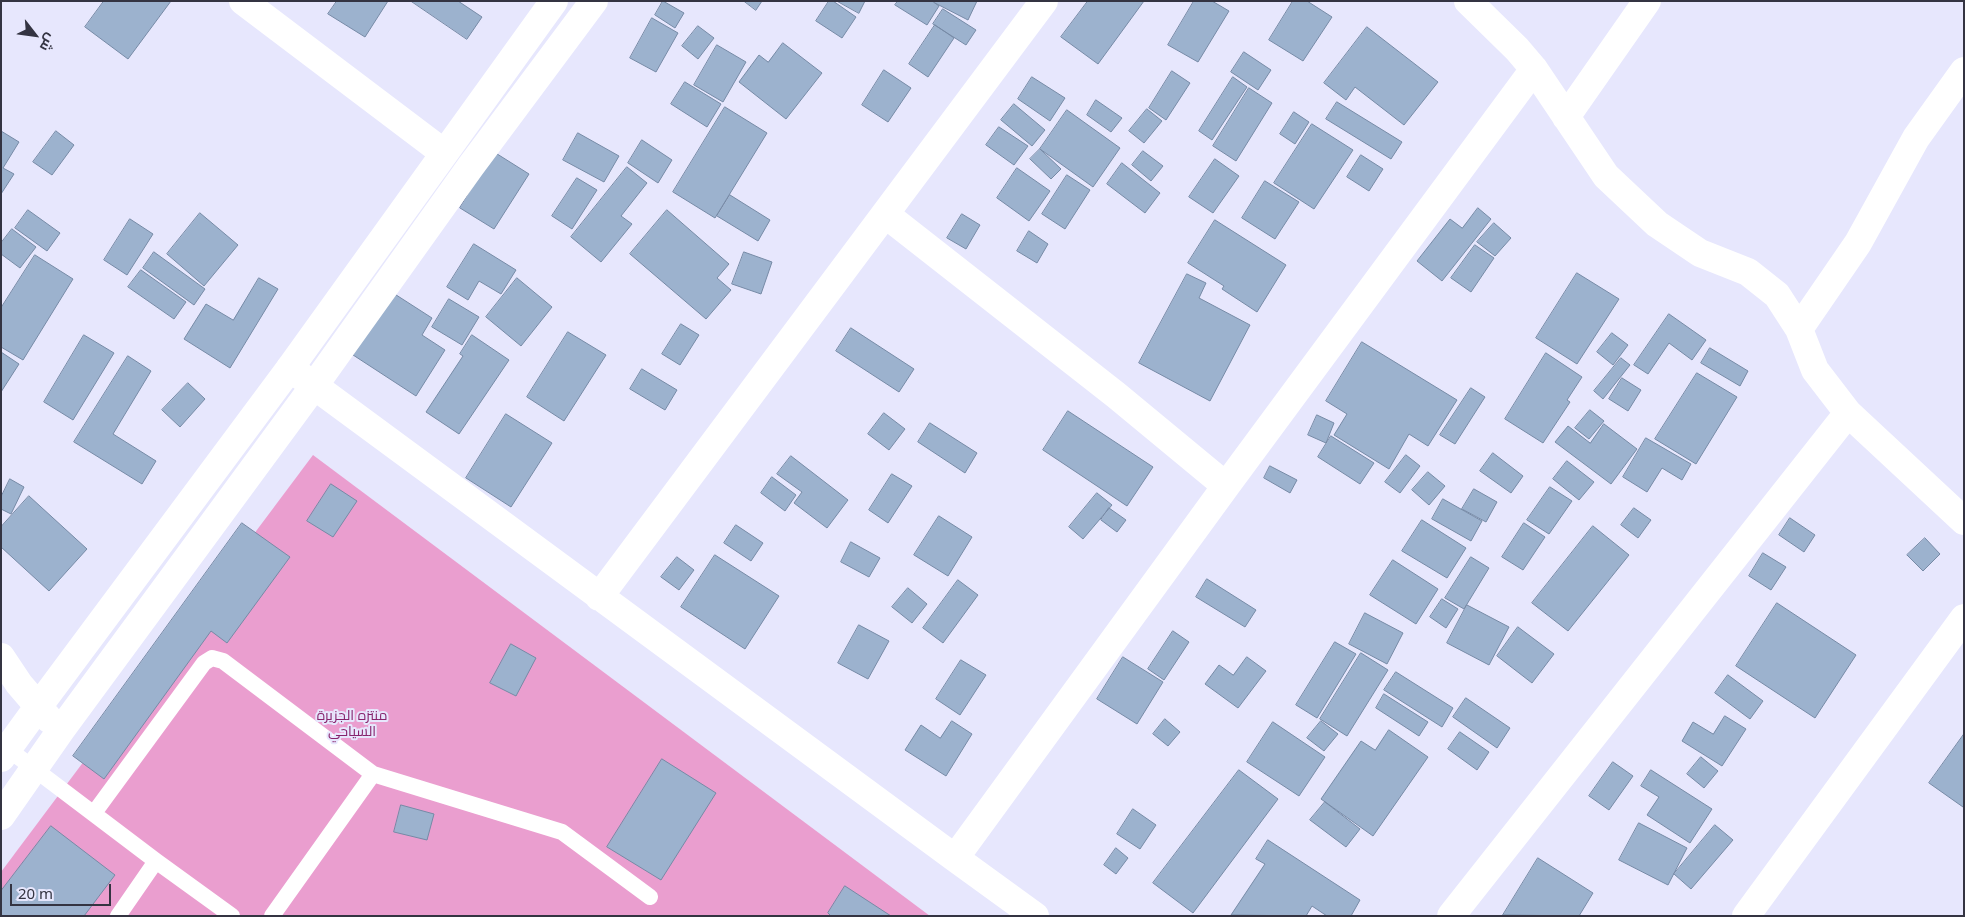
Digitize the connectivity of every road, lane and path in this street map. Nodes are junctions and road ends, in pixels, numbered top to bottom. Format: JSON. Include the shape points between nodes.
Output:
{"nodes":[{"id":1,"x":243,"y":1,"type":"edge"},
{"id":2,"x":554,"y":1,"type":"edge"},
{"id":3,"x":594,"y":1,"type":"edge"},
{"id":4,"x":1044,"y":1,"type":"edge"},
{"id":5,"x":1468,"y":1,"type":"edge"},
{"id":6,"x":1647,"y":1,"type":"edge"},
{"id":7,"x":1534,"y":69,"type":"junction"},
{"id":8,"x":1964,"y":71,"type":"edge"},
{"id":9,"x":1566,"y":117,"type":"junction"},
{"id":10,"x":444,"y":153,"type":"junction"},
{"id":11,"x":885,"y":214,"type":"junction"},
{"id":12,"x":1799,"y":329,"type":"junction"},
{"id":13,"x":290,"y":368,"type":"junction"},
{"id":14,"x":314,"y":386,"type":"junction"},
{"id":15,"x":1848,"y":413,"type":"junction"},
{"id":16,"x":1226,"y":486,"type":"junction"},
{"id":17,"x":1964,"y":521,"type":"edge"},
{"id":18,"x":599,"y":596,"type":"junction"},
{"id":19,"x":1964,"y":618,"type":"edge"},
{"id":20,"x":1,"y":657,"type":"edge"},
{"id":21,"x":38,"y":707,"type":"junction"},
{"id":22,"x":61,"y":730,"type":"junction"},
{"id":23,"x":5,"y":754,"type":"edge"},
{"id":24,"x":34,"y":770,"type":"junction"},
{"id":25,"x":373,"y":774,"type":"junction"},
{"id":26,"x":94,"y":814,"type":"junction"},
{"id":27,"x":1,"y":816,"type":"edge"},
{"id":28,"x":955,"y":858,"type":"junction"},
{"id":29,"x":156,"y":861,"type":"junction"},
{"id":30,"x":650,"y":897,"type":"dead end"},
{"id":31,"x":118,"y":916,"type":"edge"},
{"id":32,"x":232,"y":916,"type":"edge"},
{"id":33,"x":272,"y":916,"type":"edge"},
{"id":34,"x":1035,"y":916,"type":"edge"},
{"id":35,"x":1451,"y":916,"type":"edge"},
{"id":36,"x":1746,"y":916,"type":"edge"}],
"edges":[{"from":1,"to":10,"type":"street"},
{"from":2,"to":10,"type":"street"},
{"from":3,"to":14,"type":"street"},
{"from":4,"to":11,"type":"street"},
{"from":5,"to":7,"type":"street"},
{"from":6,"to":9,"type":"street"},
{"from":7,"to":9,"type":"street"},
{"from":7,"to":16,"type":"street"},
{"from":8,"to":12,"type":"street","via":[[1916,138],[1858,244]]},
{"from":9,"to":12,"type":"street","via":[[1606,176],[1657,224],[1700,253],[1748,272],[1777,295]]},
{"from":10,"to":13,"type":"street"},
{"from":11,"to":16,"type":"street","via":[[1116,395]]},
{"from":11,"to":18,"type":"street"},
{"from":12,"to":15,"type":"street","via":[[1815,370]]},
{"from":13,"to":14,"type":"street"},
{"from":13,"to":21,"type":"street"},
{"from":14,"to":18,"type":"street"},
{"from":14,"to":22,"type":"street"},
{"from":15,"to":17,"type":"street"},
{"from":15,"to":35,"type":"street"},
{"from":16,"to":28,"type":"street"},
{"from":18,"to":28,"type":"street"},
{"from":19,"to":36,"type":"street"},
{"from":20,"to":21,"type":"street"},
{"from":21,"to":22,"type":"street"},
{"from":21,"to":23,"type":"street"},
{"from":22,"to":24,"type":"street"},
{"from":23,"to":24,"type":"lane"},
{"from":24,"to":26,"type":"lane"},
{"from":24,"to":27,"type":"street"},
{"from":25,"to":26,"type":"lane","via":[[223,661],[212,658],[204,663]]},
{"from":25,"to":30,"type":"lane","via":[[562,832]]},
{"from":25,"to":33,"type":"lane"},
{"from":26,"to":29,"type":"lane"},
{"from":28,"to":34,"type":"street"},
{"from":29,"to":31,"type":"lane"},
{"from":29,"to":32,"type":"lane"}]}
